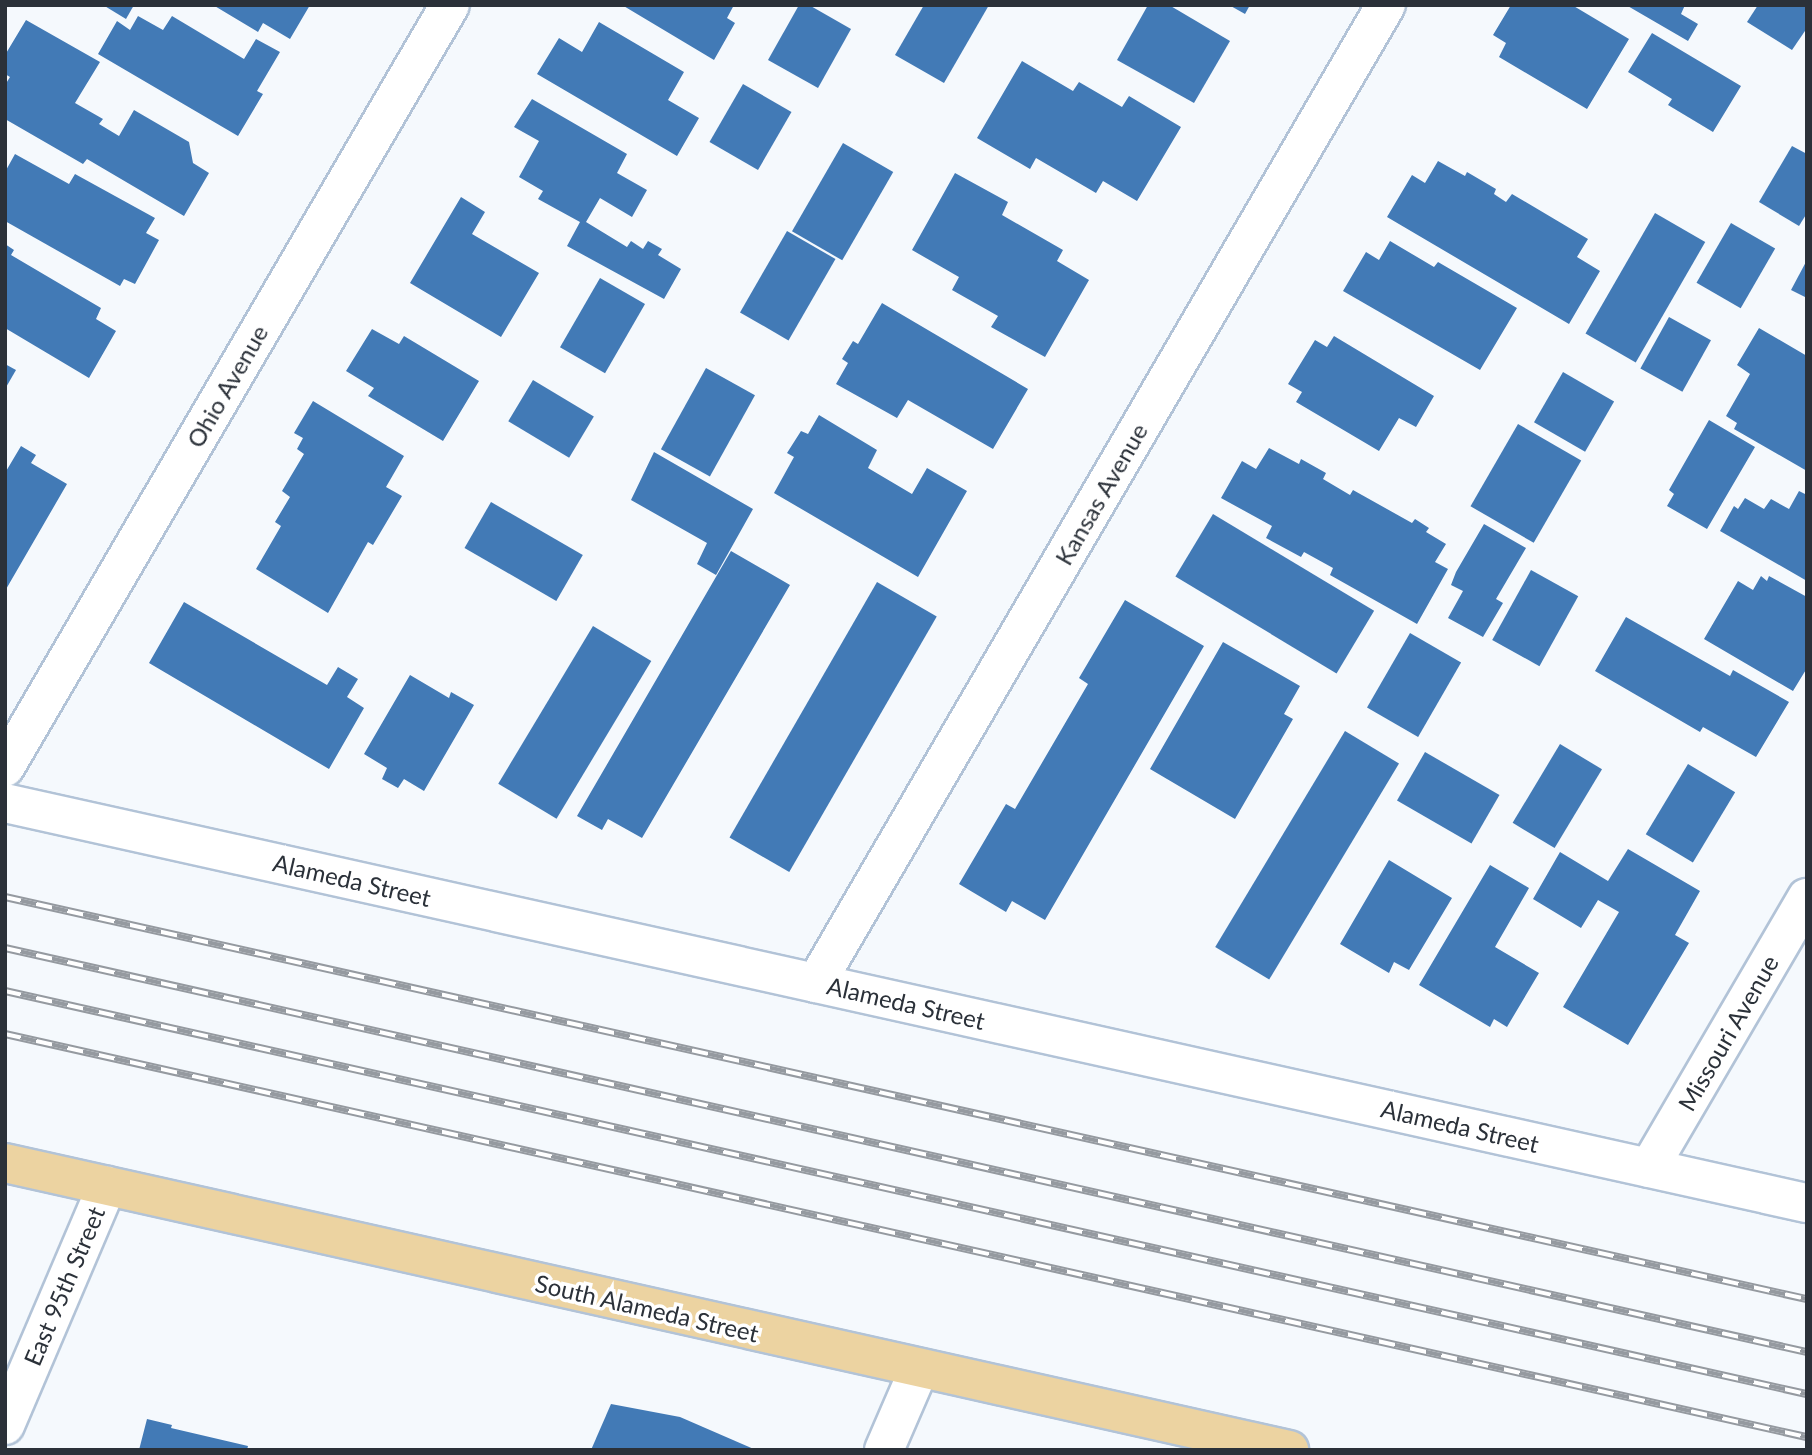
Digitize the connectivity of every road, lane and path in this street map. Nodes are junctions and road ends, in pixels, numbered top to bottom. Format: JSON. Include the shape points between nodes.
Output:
{"nodes":[{"id":1,"x":450,"y":5,"type":"edge"},
{"id":2,"x":1386,"y":5,"type":"edge"},
{"id":3,"x":5,"y":767,"type":"edge"},
{"id":4,"x":5,"y":803,"type":"edge"},
{"id":5,"x":1807,"y":898,"type":"edge"},
{"id":6,"x":816,"y":983,"type":"junction"},
{"id":7,"x":5,"y":1163,"type":"edge"},
{"id":8,"x":1649,"y":1168,"type":"junction"},
{"id":9,"x":107,"y":1186,"type":"junction"},
{"id":10,"x":1807,"y":1203,"type":"edge"},
{"id":11,"x":919,"y":1369,"type":"junction"},
{"id":12,"x":5,"y":1425,"type":"edge"},
{"id":13,"x":884,"y":1450,"type":"edge"},
{"id":14,"x":1289,"y":1450,"type":"edge"}],
"edges":[{"from":1,"to":3,"type":"street","name":"Ohio Avenue"},
{"from":2,"to":6,"type":"street","name":"Kansas Avenue"},
{"from":4,"to":6,"type":"street","name":"Alameda Street"},
{"from":5,"to":8,"type":"street","name":"Missouri Avenue"},
{"from":6,"to":8,"type":"street","name":"Alameda Street"},
{"from":7,"to":9,"type":"main road","name":"South Alameda Street"},
{"from":8,"to":10,"type":"street","name":"Alameda Street"},
{"from":9,"to":11,"type":"main road","name":"South Alameda Street"},
{"from":9,"to":12,"type":"street","name":"East 95th Street"},
{"from":11,"to":13,"type":"street"},
{"from":11,"to":14,"type":"main road","name":"South Alameda Street"}]}
